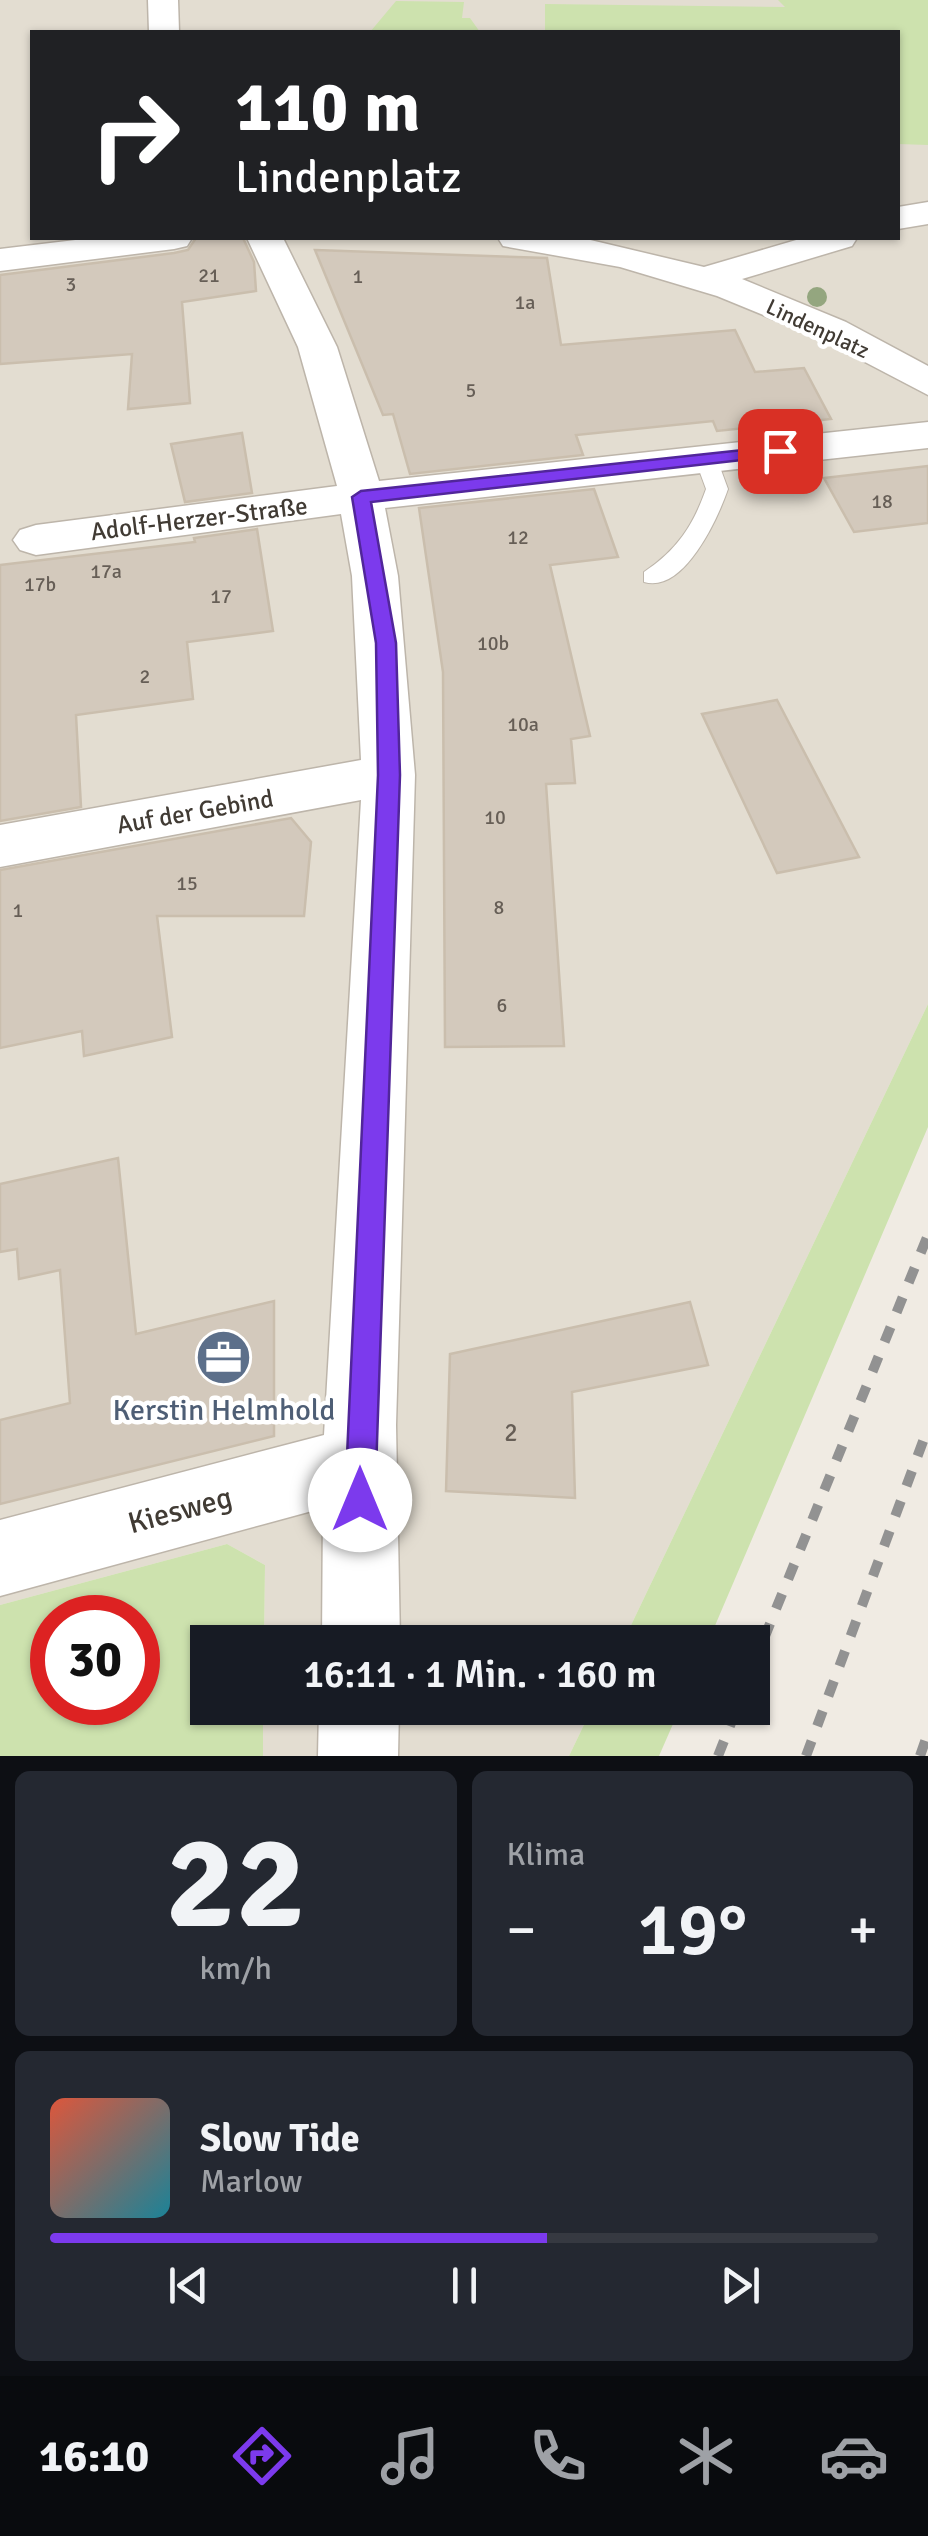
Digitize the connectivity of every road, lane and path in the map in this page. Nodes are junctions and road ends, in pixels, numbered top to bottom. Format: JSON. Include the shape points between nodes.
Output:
{"nodes":[{"id":1,"x":163,"y":0,"type":"edge"},
{"id":2,"x":164,"y":30,"type":"edge"},
{"id":3,"x":928,"y":213,"type":"edge"},
{"id":4,"x":900,"y":218,"type":"edge"},
{"id":5,"x":158,"y":240,"type":"edge"},
{"id":6,"x":266,"y":240,"type":"edge"},
{"id":7,"x":529,"y":240,"type":"edge"},
{"id":8,"x":833,"y":240,"type":"edge"},
{"id":9,"x":0,"y":260,"type":"edge"},
{"id":10,"x":705,"y":280,"type":"junction"},
{"id":11,"x":928,"y":383,"type":"edge"},
{"id":12,"x":928,"y":435,"type":"edge"},
{"id":13,"x":706,"y":459,"type":"junction"},
{"id":14,"x":361,"y":497,"type":"junction"},
{"id":15,"x":36,"y":540,"type":"dead end"},
{"id":16,"x":652,"y":577,"type":"dead end"},
{"id":17,"x":389,"y":775,"type":"junction"},
{"id":18,"x":0,"y":846,"type":"edge"},
{"id":19,"x":360,"y":1462,"type":"junction"},
{"id":20,"x":0,"y":1558,"type":"edge"},
{"id":21,"x":362,"y":1625,"type":"edge"},
{"id":22,"x":359,"y":1725,"type":"edge"},
{"id":23,"x":358,"y":1756,"type":"edge"}],
"edges":[{"from":1,"to":2,"type":"street"},
{"from":3,"to":4,"type":"street"},
{"from":5,"to":9,"type":"street"},
{"from":6,"to":14,"type":"street","via":[[324,365]]},
{"from":7,"to":10,"type":"street","name":"Lindenplatz","via":[[610,253]]},
{"from":8,"to":10,"type":"street","name":"Lindenplatz"},
{"from":10,"to":11,"type":"street","name":"Lindenplatz"},
{"from":12,"to":13,"type":"street"},
{"from":13,"to":14,"type":"street"},
{"from":13,"to":16,"type":"lane","via":[[718,488],[699,534],[685,556]]},
{"from":14,"to":15,"type":"street","name":"Adolf-Herzer-Straße"},
{"from":14,"to":17,"type":"street","via":[[386,643]]},
{"from":17,"to":18,"type":"street","name":"Auf der Gebind"},
{"from":17,"to":19,"type":"street"},
{"from":19,"to":20,"type":"street","name":"Kiesweg"},
{"from":19,"to":21,"type":"street"},
{"from":22,"to":23,"type":"street"}]}
